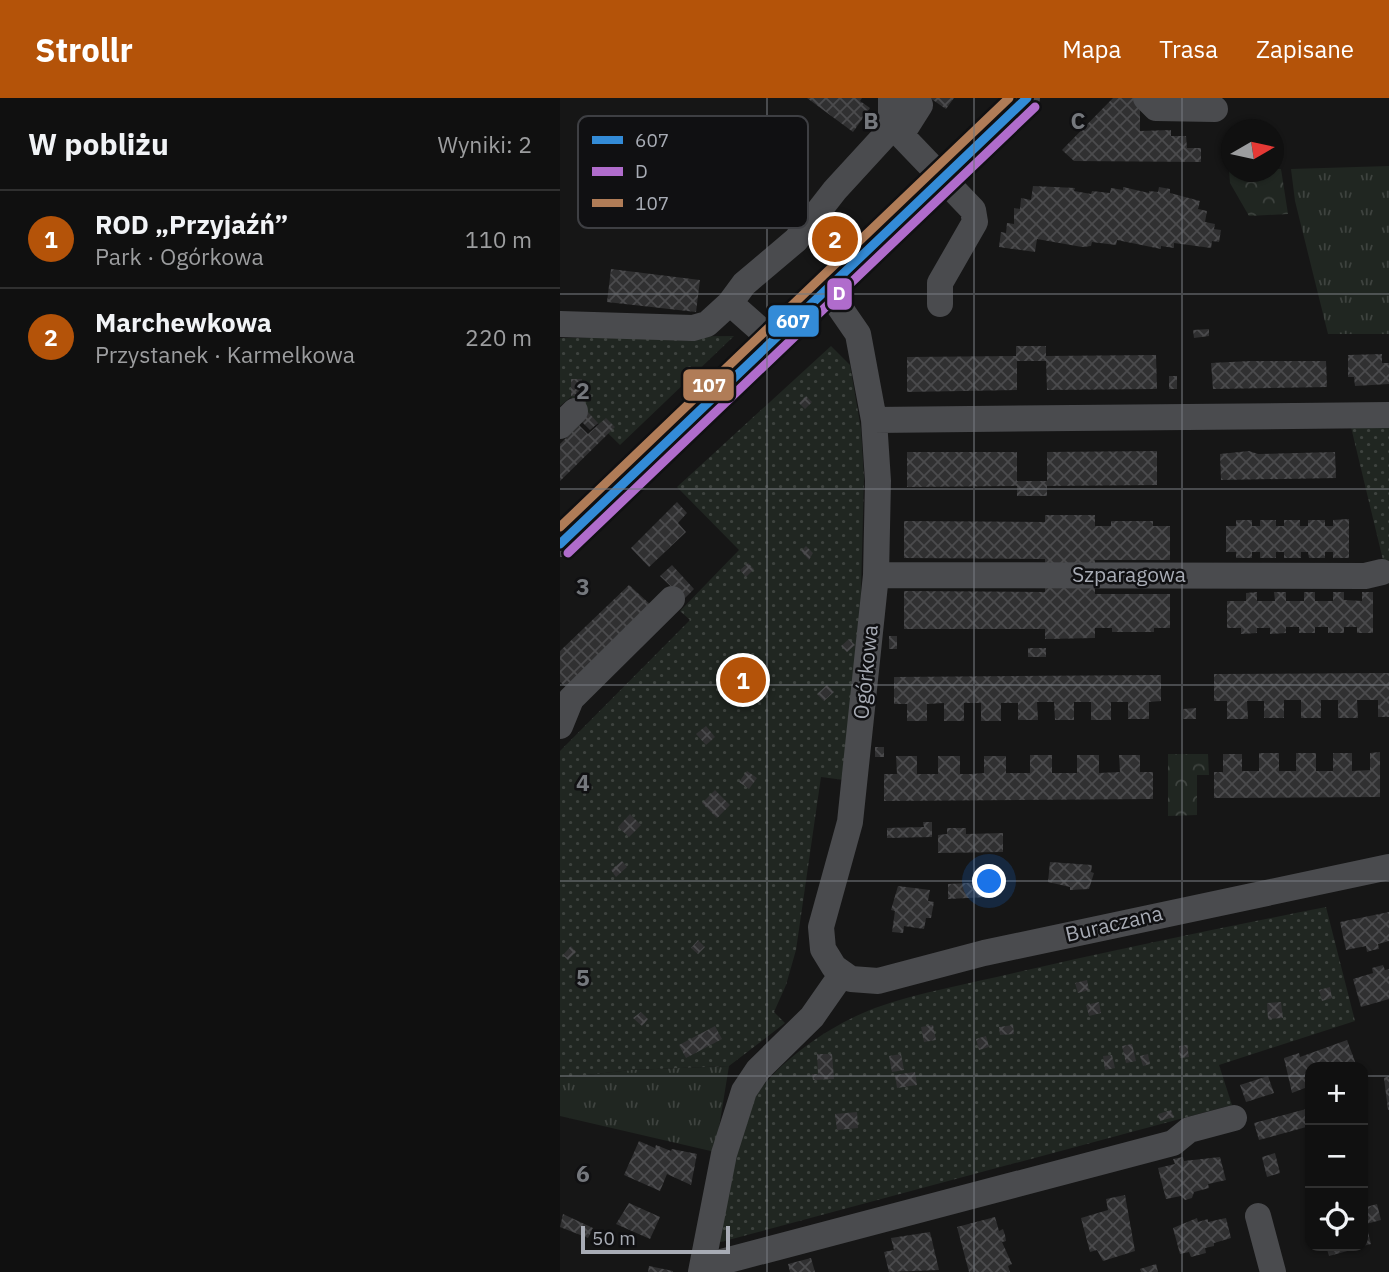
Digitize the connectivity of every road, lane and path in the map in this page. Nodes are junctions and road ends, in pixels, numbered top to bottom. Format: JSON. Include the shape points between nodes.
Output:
{"nodes":[{"id":1,"x":891,"y":98,"type":"edge"},
{"id":2,"x":910,"y":98,"type":"edge"},
{"id":3,"x":1027,"y":98,"type":"edge"},
{"id":4,"x":1146,"y":98,"type":"edge"},
{"id":5,"x":1215,"y":109,"type":"dead end"},
{"id":6,"x":896,"y":132,"type":"junction"},
{"id":7,"x":938,"y":173,"type":"junction"},
{"id":8,"x":808,"y":225,"type":"edge"},
{"id":9,"x":805,"y":228,"type":"edge"},
{"id":10,"x":827,"y":289,"type":"junction"},
{"id":11,"x":730,"y":303,"type":"junction"},
{"id":12,"x":940,"y":304,"type":"dead end"},
{"id":13,"x":560,"y":324,"type":"edge"},
{"id":14,"x":773,"y":341,"type":"junction"},
{"id":15,"x":1389,"y":415,"type":"edge"},
{"id":16,"x":874,"y":421,"type":"junction"},
{"id":17,"x":564,"y":533,"type":"edge"},
{"id":18,"x":1382,"y":572,"type":"dead end"},
{"id":19,"x":876,"y":575,"type":"junction"},
{"id":20,"x":672,"y":599,"type":"dead end"},
{"id":21,"x":560,"y":726,"type":"edge"},
{"id":22,"x":1389,"y":867,"type":"edge"},
{"id":23,"x":842,"y":974,"type":"junction"},
{"id":24,"x":1234,"y":1118,"type":"dead end"},
{"id":25,"x":1258,"y":1216,"type":"dead end"},
{"id":26,"x":702,"y":1269,"type":"edge"},
{"id":27,"x":1273,"y":1272,"type":"edge"}],
"edges":[{"from":1,"to":6,"type":"street"},
{"from":2,"to":6,"type":"street","via":[[920,105]]},
{"from":3,"to":7,"type":"street"},
{"from":4,"to":5,"type":"street","via":[[1156,108]]},
{"from":6,"to":7,"type":"street"},
{"from":6,"to":8,"type":"street","via":[[835,190]]},
{"from":7,"to":10,"type":"street"},
{"from":7,"to":12,"type":"street","via":[[969,204],[975,222],[940,283]]},
{"from":9,"to":11,"type":"street","via":[[744,284]]},
{"from":10,"to":14,"type":"street"},
{"from":10,"to":16,"type":"street","name":"Ogórkowa","via":[[858,334]]},
{"from":11,"to":13,"type":"street","via":[[707,324],[693,328]]},
{"from":11,"to":14,"type":"street"},
{"from":14,"to":17,"type":"street"},
{"from":15,"to":16,"type":"street"},
{"from":16,"to":19,"type":"street","name":"Ogórkowa"},
{"from":18,"to":19,"type":"street","name":"Szparagowa","via":[[1365,576]]},
{"from":19,"to":23,"type":"street","name":"Ogórkowa","via":[[850,822],[821,927],[823,949]]},
{"from":20,"to":21,"type":"street","via":[[572,699]]},
{"from":22,"to":23,"type":"street","name":"Buraczana","via":[[1010,947],[878,982]]},
{"from":23,"to":26,"type":"street","via":[[793,1038],[758,1070],[733,1116]]},
{"from":24,"to":26,"type":"street","via":[[1188,1130],[1173,1143]]},
{"from":25,"to":27,"type":"street"}]}
